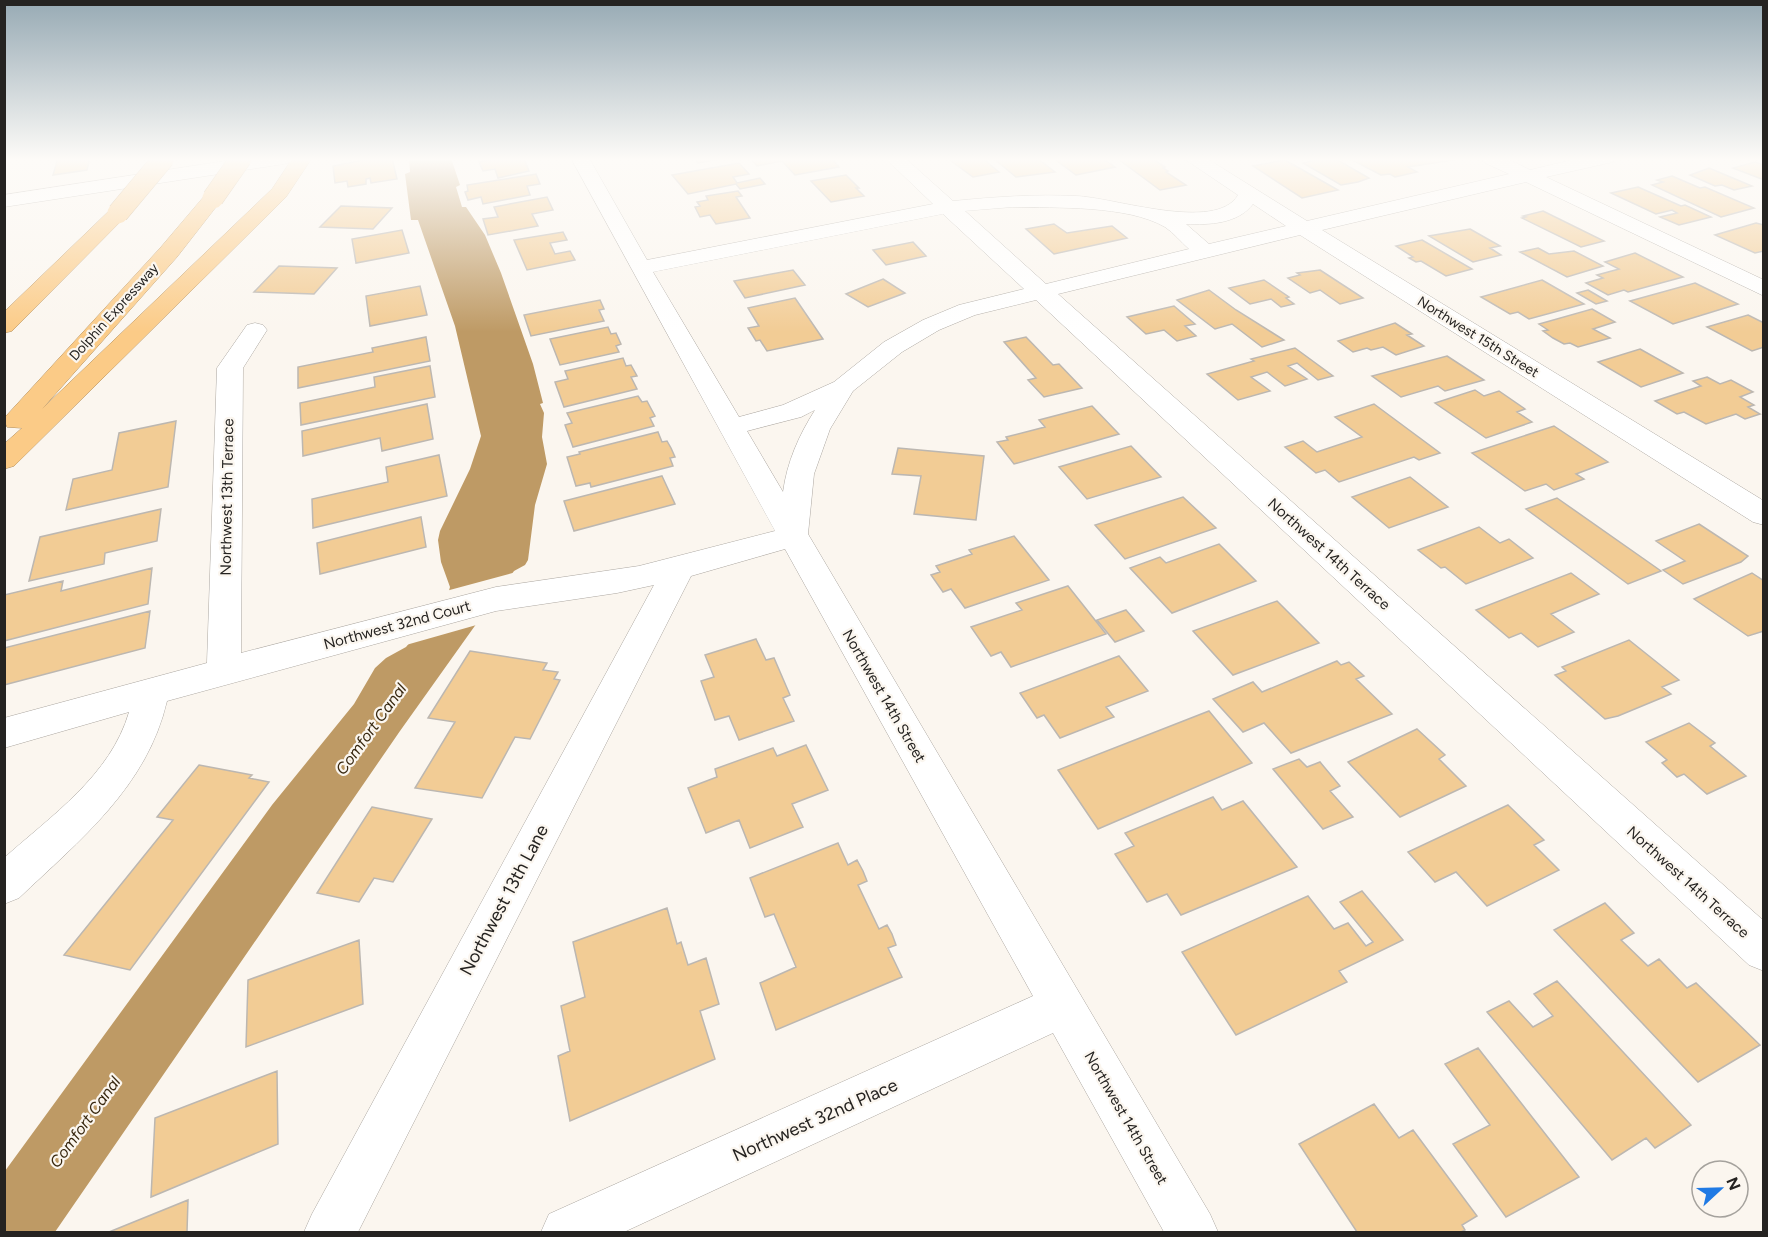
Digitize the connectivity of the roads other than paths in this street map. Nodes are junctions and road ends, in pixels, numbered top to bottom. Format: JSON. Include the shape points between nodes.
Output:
{"nodes":[{"id":1,"x":115,"y":216,"type":"edge"},
{"id":2,"x":199,"y":216,"type":"edge"},
{"id":3,"x":256,"y":216,"type":"edge"},
{"id":4,"x":611,"y":216,"type":"edge"},
{"id":5,"x":904,"y":216,"type":"edge"},
{"id":6,"x":957,"y":216,"type":"edge"},
{"id":7,"x":1158,"y":216,"type":"joint"},
{"id":8,"x":1218,"y":216,"type":"edge"},
{"id":9,"x":1283,"y":216,"type":"edge"},
{"id":10,"x":1356,"y":216,"type":"edge"},
{"id":11,"x":1610,"y":216,"type":"edge"},
{"id":12,"x":1302,"y":228,"type":"junction"},
{"id":13,"x":1204,"y":251,"type":"junction"},
{"id":14,"x":640,"y":268,"type":"junction"},
{"id":15,"x":1764,"y":289,"type":"edge"},
{"id":16,"x":1039,"y":291,"type":"junction"},
{"id":17,"x":4,"y":326,"type":"edge"},
{"id":18,"x":255,"y":330,"type":"dead end"},
{"id":19,"x":843,"y":387,"type":"junction"},
{"id":20,"x":731,"y":427,"type":"junction"},
{"id":21,"x":4,"y":433,"type":"edge"},
{"id":22,"x":4,"y":460,"type":"edge"},
{"id":23,"x":1764,"y":515,"type":"edge"},
{"id":24,"x":793,"y":536,"type":"junction"},
{"id":25,"x":678,"y":568,"type":"junction"},
{"id":26,"x":224,"y":671,"type":"junction"},
{"id":27,"x":152,"y":692,"type":"junction"},
{"id":28,"x":4,"y":733,"type":"edge"},
{"id":29,"x":4,"y":885,"type":"edge"},
{"id":30,"x":1764,"y":950,"type":"edge"},
{"id":31,"x":1062,"y":1006,"type":"junction"},
{"id":32,"x":330,"y":1233,"type":"edge"},
{"id":33,"x":567,"y":1233,"type":"edge"},
{"id":34,"x":1192,"y":1233,"type":"edge"}],
"edges":[{"from":1,"to":17,"type":"highway","bridge":true},
{"from":2,"to":21,"type":"highway","name":"Dolphin Expressway","bridge":true},
{"from":3,"to":22,"type":"highway"},
{"from":4,"to":14,"type":"street","name":"Northwest 14th Street"},
{"from":5,"to":14,"type":"street"},
{"from":6,"to":16,"type":"street","name":"Northwest 14th Terrace"},
{"from":7,"to":8,"type":"street"},
{"from":7,"to":13,"type":"street","via":[[1174,224]]},
{"from":9,"to":12,"type":"street","name":"Northwest 15th Street"},
{"from":10,"to":12,"type":"street"},
{"from":11,"to":15,"type":"street"},
{"from":12,"to":13,"type":"street"},
{"from":12,"to":23,"type":"street","name":"Northwest 15th Street"},
{"from":13,"to":16,"type":"street"},
{"from":14,"to":20,"type":"street","name":"Northwest 14th Street"},
{"from":16,"to":19,"type":"street","via":[[931,324],[875,360]]},
{"from":16,"to":30,"type":"street","name":"Northwest 14th Terrace"},
{"from":18,"to":26,"type":"street","name":"Northwest 13th Terrace","via":[[230,368]]},
{"from":19,"to":20,"type":"street","via":[[792,411]]},
{"from":19,"to":24,"type":"street","via":[[816,429],[800,474]]},
{"from":20,"to":24,"type":"street","name":"Northwest 14th Street"},
{"from":24,"to":25,"type":"street","name":"Northwest 32nd Court"},
{"from":24,"to":31,"type":"street","name":"Northwest 14th Street"},
{"from":25,"to":26,"type":"street","name":"Northwest 32nd Court","via":[[615,582],[541,589],[498,598]]},
{"from":25,"to":32,"type":"street","name":"Northwest 13th Lane"},
{"from":26,"to":27,"type":"street","name":"Northwest 32nd Court"},
{"from":27,"to":28,"type":"street","name":"Northwest 32nd Court"},
{"from":27,"to":29,"type":"street","via":[[140,735],[123,765],[95,799]]},
{"from":31,"to":33,"type":"street","name":"Northwest 32nd Place"},
{"from":31,"to":34,"type":"street","name":"Northwest 14th Street"}]}
